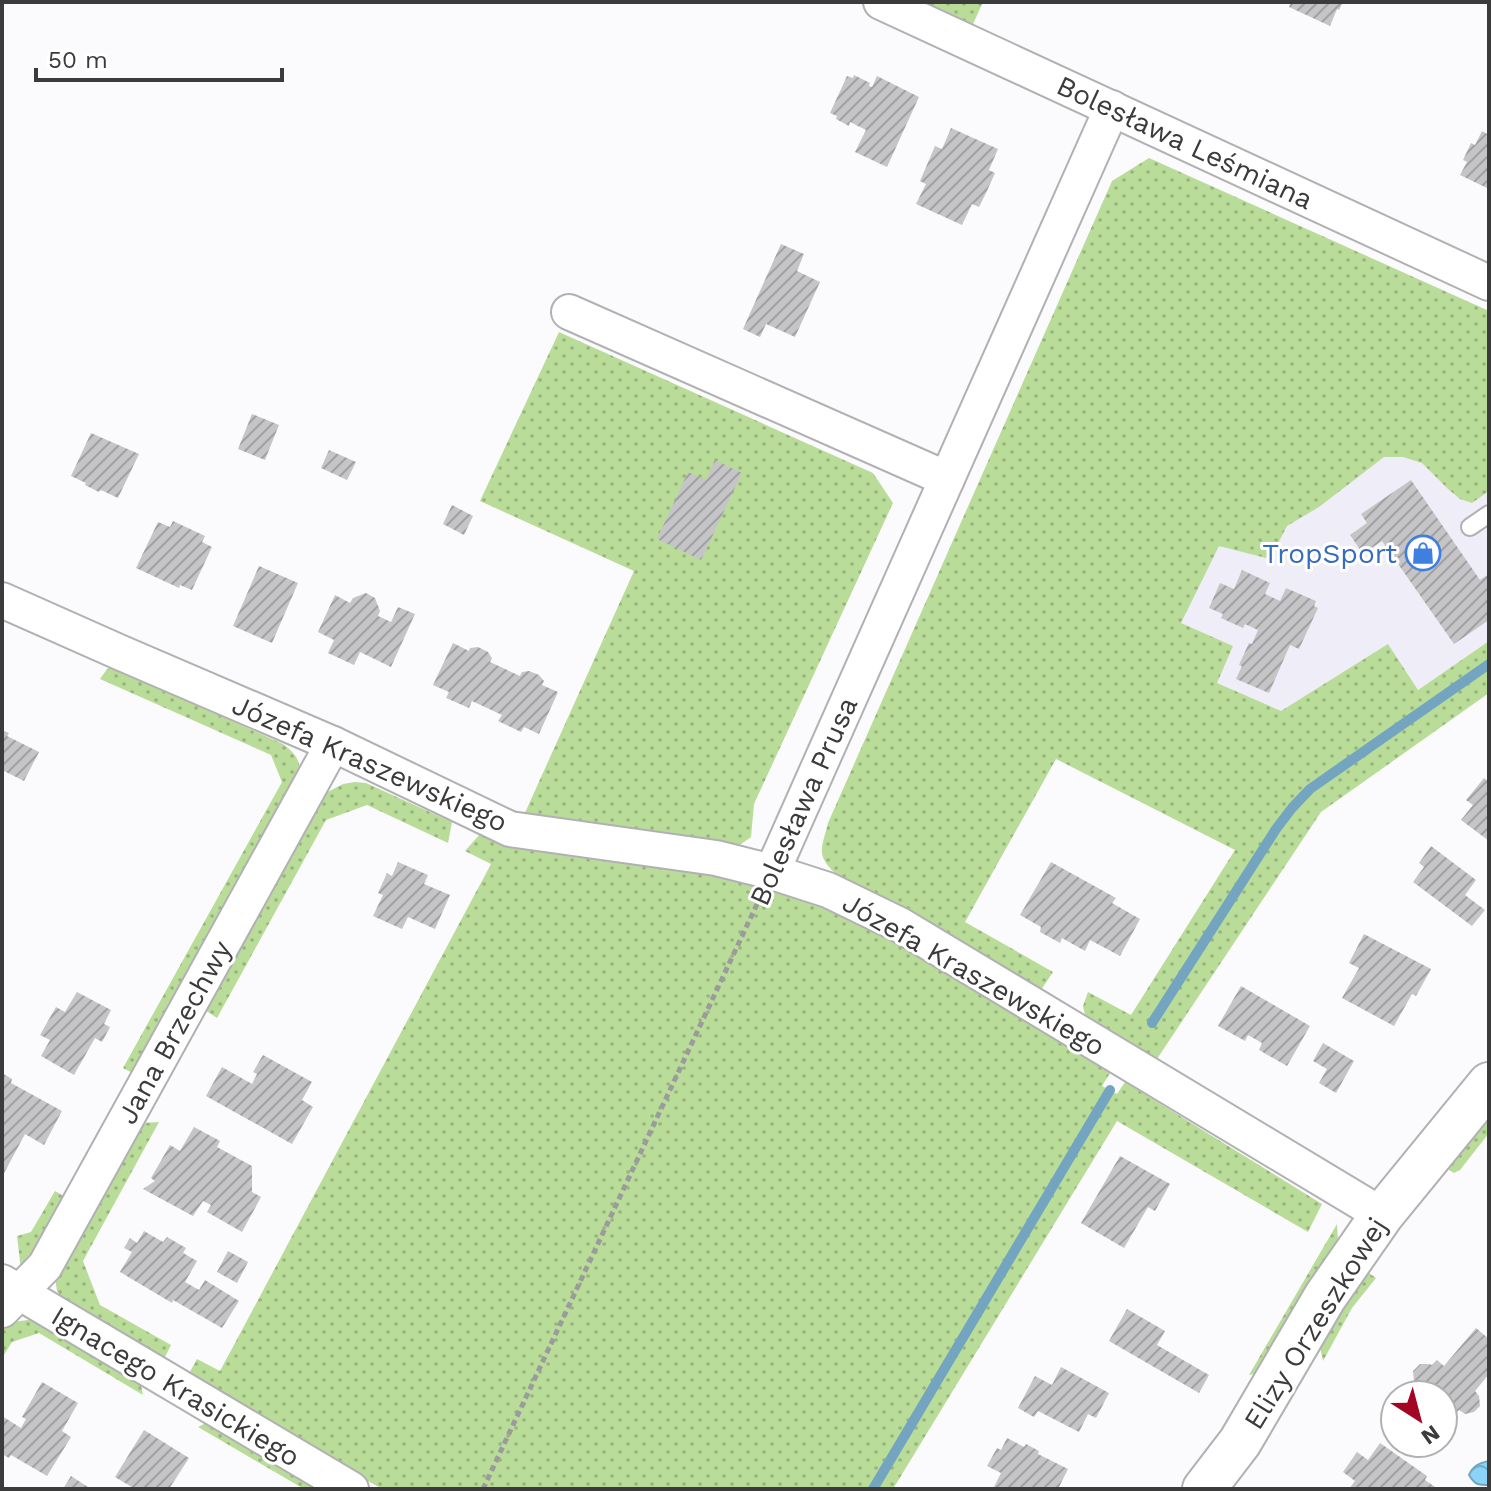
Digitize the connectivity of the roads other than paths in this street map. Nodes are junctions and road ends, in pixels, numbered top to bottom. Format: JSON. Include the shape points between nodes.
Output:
{"nodes":[{"id":1,"x":881,"y":2,"type":"edge"},
{"id":2,"x":1112,"y":108,"type":"junction"},
{"id":3,"x":1489,"y":283,"type":"edge"},
{"id":4,"x":569,"y":312,"type":"dead end"},
{"id":5,"x":947,"y":479,"type":"junction"},
{"id":6,"x":1489,"y":514,"type":"edge"},
{"id":7,"x":1470,"y":527,"type":"dead end"},
{"id":8,"x":2,"y":600,"type":"edge"},
{"id":9,"x":333,"y":744,"type":"junction"},
{"id":10,"x":772,"y":872,"type":"junction"},
{"id":11,"x":1489,"y":1084,"type":"edge"},
{"id":12,"x":1382,"y":1215,"type":"junction"},
{"id":13,"x":8,"y":1295,"type":"edge"},
{"id":14,"x":351,"y":1489,"type":"edge"},
{"id":15,"x":1204,"y":1489,"type":"edge"}],
"edges":[{"from":1,"to":2,"type":"street","name":"Bolesława Leśmiana"},
{"from":2,"to":3,"type":"street","name":"Bolesława Leśmiana"},
{"from":2,"to":5,"type":"street","name":"Bolesława Prusa"},
{"from":4,"to":5,"type":"street"},
{"from":5,"to":10,"type":"street","name":"Bolesława Prusa"},
{"from":6,"to":7,"type":"lane"},
{"from":8,"to":9,"type":"street","name":"Józefa Kraszewskiego"},
{"from":9,"to":10,"type":"street","name":"Józefa Kraszewskiego","via":[[510,829],[716,858]]},
{"from":9,"to":13,"type":"street","name":"Jana Brzechwy","via":[[45,1266]]},
{"from":10,"to":12,"type":"street","name":"Józefa Kraszewskiego","via":[[828,890],[900,925]]},
{"from":11,"to":12,"type":"street","name":"Elizy Orzeszkowej"},
{"from":12,"to":15,"type":"street","name":"Elizy Orzeszkowej","via":[[1325,1297],[1240,1442]]},
{"from":13,"to":14,"type":"street","name":"Ignacego Krasickiego"}]}
